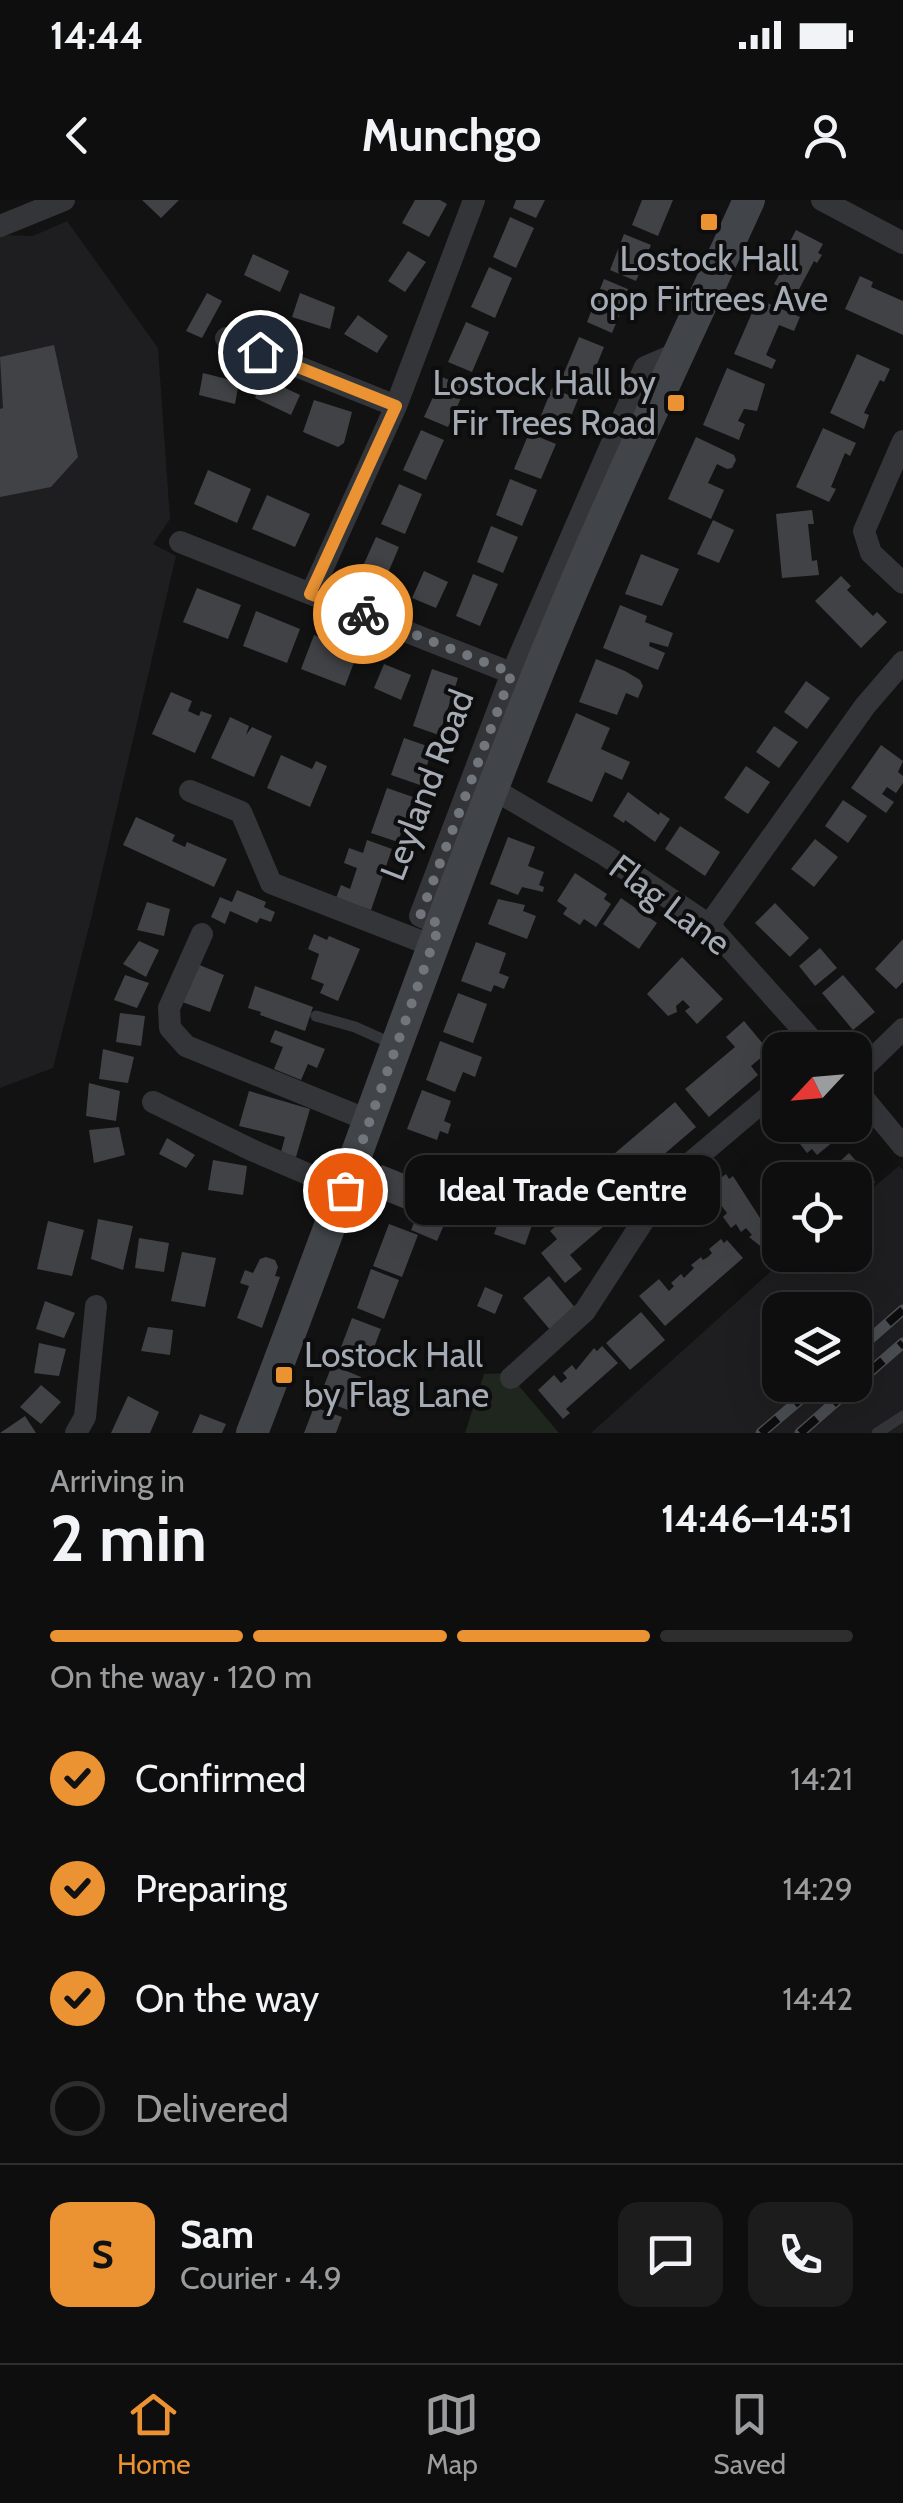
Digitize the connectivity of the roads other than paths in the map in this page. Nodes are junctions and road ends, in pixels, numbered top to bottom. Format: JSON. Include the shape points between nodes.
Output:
{"nodes":[{"id":1,"x":64,"y":200,"type":"edge"},
{"id":2,"x":474,"y":200,"type":"edge"},
{"id":3,"x":749,"y":200,"type":"edge"},
{"id":4,"x":822,"y":200,"type":"edge"},
{"id":5,"x":0,"y":226,"type":"edge"},
{"id":6,"x":903,"y":243,"type":"edge"},
{"id":7,"x":226,"y":338,"type":"dead end"},
{"id":8,"x":396,"y":406,"type":"junction"},
{"id":9,"x":903,"y":441,"type":"edge"},
{"id":10,"x":180,"y":542,"type":"dead end"},
{"id":11,"x":903,"y":583,"type":"edge"},
{"id":12,"x":310,"y":594,"type":"junction"},
{"id":13,"x":903,"y":662,"type":"edge"},
{"id":14,"x":523,"y":677,"type":"junction"},
{"id":15,"x":494,"y":789,"type":"junction"},
{"id":16,"x":190,"y":791,"type":"dead end"},
{"id":17,"x":709,"y":925,"type":"junction"},
{"id":18,"x":202,"y":934,"type":"dead end"},
{"id":19,"x":436,"y":935,"type":"junction"},
{"id":20,"x":316,"y":1016,"type":"dead end"},
{"id":21,"x":903,"y":1029,"type":"edge"},
{"id":22,"x":805,"y":1032,"type":"edge"},
{"id":23,"x":397,"y":1045,"type":"junction"},
{"id":24,"x":872,"y":1059,"type":"edge"},
{"id":25,"x":154,"y":1102,"type":"dead end"},
{"id":26,"x":762,"y":1102,"type":"edge"},
{"id":27,"x":872,"y":1109,"type":"edge"},
{"id":28,"x":370,"y":1121,"type":"junction"},
{"id":29,"x":903,"y":1146,"type":"edge"},
{"id":30,"x":345,"y":1190,"type":"junction"},
{"id":31,"x":96,"y":1306,"type":"dead end"},
{"id":32,"x":511,"y":1378,"type":"dead end"},
{"id":33,"x":903,"y":1416,"type":"edge"},
{"id":34,"x":76,"y":1433,"type":"edge"},
{"id":35,"x":252,"y":1433,"type":"edge"},
{"id":36,"x":877,"y":1433,"type":"edge"}],
"edges":[{"from":1,"to":5,"type":"street"},
{"from":2,"to":8,"type":"street"},
{"from":3,"to":14,"type":"main road","name":"Leyland Road"},
{"from":4,"to":6,"type":"street"},
{"from":7,"to":8,"type":"street"},
{"from":8,"to":12,"type":"street"},
{"from":9,"to":11,"type":"street","via":[[864,531],[871,554]]},
{"from":10,"to":12,"type":"street"},
{"from":12,"to":14,"type":"street"},
{"from":13,"to":17,"type":"street"},
{"from":14,"to":15,"type":"main road","name":"Leyland Road"},
{"from":14,"to":19,"type":"street","name":"Leyland Road","via":[[420,916]]},
{"from":15,"to":17,"type":"street","name":"Flag Lane"},
{"from":15,"to":19,"type":"main road","name":"Leyland Road"},
{"from":16,"to":19,"type":"street","via":[[240,812],[271,883]]},
{"from":17,"to":22,"type":"street","name":"Flag Lane"},
{"from":18,"to":28,"type":"street","via":[[169,1008],[170,1028],[186,1046]]},
{"from":19,"to":23,"type":"main road","name":"Leyland Road"},
{"from":20,"to":23,"type":"lane"},
{"from":21,"to":24,"type":"street"},
{"from":23,"to":28,"type":"main road","name":"Leyland Road"},
{"from":25,"to":30,"type":"street"},
{"from":26,"to":32,"type":"street","via":[[682,1170],[586,1311]]},
{"from":27,"to":29,"type":"street"},
{"from":28,"to":30,"type":"main road","name":"Leyland Road"},
{"from":30,"to":35,"type":"main road","name":"Leyland Road"},
{"from":31,"to":34,"type":"street","via":[[85,1417]]},
{"from":33,"to":36,"type":"lane"}]}
